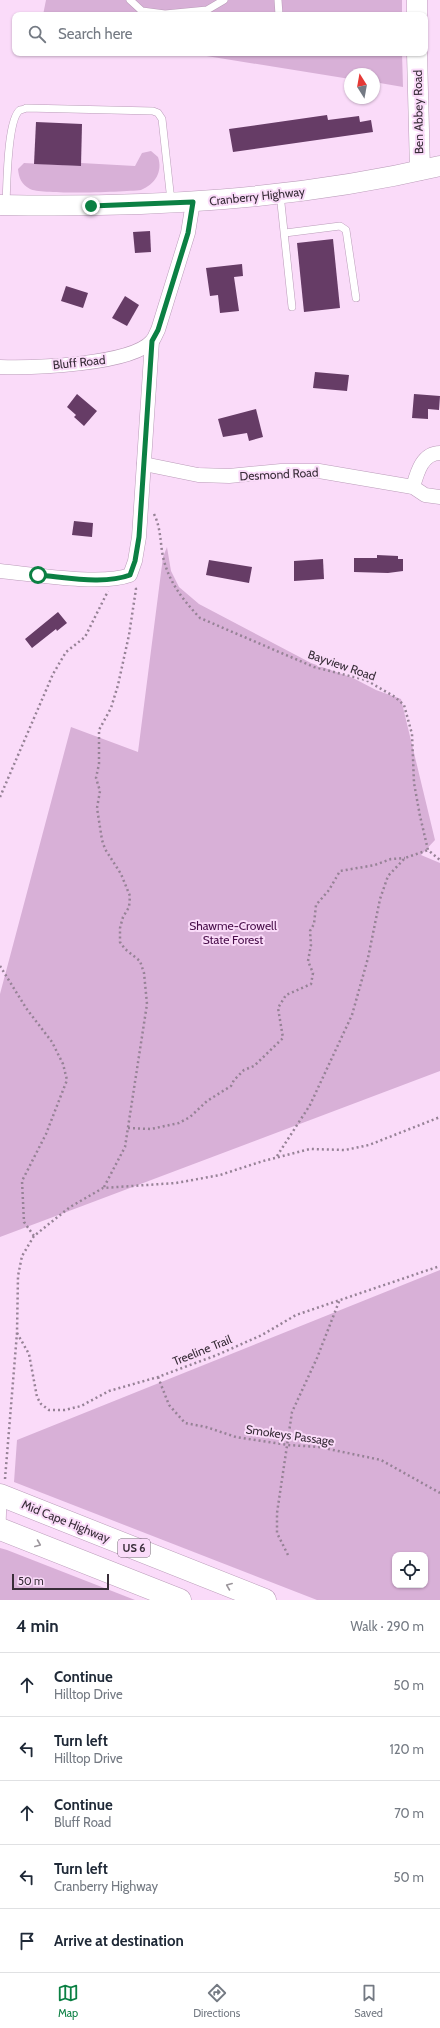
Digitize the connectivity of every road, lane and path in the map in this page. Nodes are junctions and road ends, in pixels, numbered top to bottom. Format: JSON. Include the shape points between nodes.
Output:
{"nodes":[{"id":1,"x":130,"y":0,"type":"edge"},
{"id":2,"x":224,"y":0,"type":"edge"},
{"id":3,"x":278,"y":0,"type":"edge"},
{"id":4,"x":417,"y":0,"type":"edge"},
{"id":5,"x":150,"y":12,"type":"edge"},
{"id":6,"x":186,"y":12,"type":"edge"},
{"id":7,"x":279,"y":12,"type":"edge"},
{"id":8,"x":417,"y":12,"type":"edge"},
{"id":9,"x":417,"y":56,"type":"edge"},
{"id":10,"x":440,"y":166,"type":"edge"},
{"id":11,"x":420,"y":170,"type":"junction"},
{"id":12,"x":280,"y":194,"type":"junction"},
{"id":13,"x":193,"y":202,"type":"junction"},
{"id":14,"x":172,"y":204,"type":"junction"},
{"id":15,"x":3,"y":205,"type":"edge"},
{"id":16,"x":285,"y":233,"type":"junction"},
{"id":17,"x":356,"y":298,"type":"dead end"},
{"id":18,"x":292,"y":307,"type":"dead end"},
{"id":19,"x":152,"y":341,"type":"junction"},
{"id":20,"x":0,"y":367,"type":"edge"},
{"id":21,"x":440,"y":453,"type":"edge"},
{"id":22,"x":144,"y":464,"type":"junction"},
{"id":23,"x":413,"y":487,"type":"junction"},
{"id":24,"x":440,"y":497,"type":"edge"},
{"id":25,"x":141,"y":501,"type":"junction"},
{"id":26,"x":0,"y":571,"type":"edge"},
{"id":27,"x":120,"y":577,"type":"junction"},
{"id":28,"x":0,"y":797,"type":"edge"},
{"id":29,"x":428,"y":850,"type":"junction"},
{"id":30,"x":405,"y":858,"type":"junction"},
{"id":31,"x":440,"y":860,"type":"edge"},
{"id":32,"x":0,"y":966,"type":"edge"},
{"id":33,"x":440,"y":1117,"type":"edge"},
{"id":34,"x":128,"y":1128,"type":"junction"},
{"id":35,"x":277,"y":1157,"type":"junction"},
{"id":36,"x":103,"y":1188,"type":"junction"},
{"id":37,"x":34,"y":1236,"type":"junction"},
{"id":38,"x":440,"y":1266,"type":"edge"},
{"id":39,"x":340,"y":1299,"type":"junction"},
{"id":40,"x":17,"y":1333,"type":"junction"},
{"id":41,"x":158,"y":1377,"type":"junction"},
{"id":42,"x":288,"y":1445,"type":"junction"},
{"id":43,"x":440,"y":1493,"type":"edge"},
{"id":44,"x":1,"y":1496,"type":"edge"},
{"id":45,"x":1,"y":1529,"type":"edge"},
{"id":46,"x":288,"y":1555,"type":"dead end"},
{"id":47,"x":180,"y":1600,"type":"edge"},
{"id":48,"x":265,"y":1600,"type":"edge"}],
"edges":[{"from":1,"to":5,"type":"lane","via":[[142,11]]},
{"from":2,"to":6,"type":"lane","via":[[207,10]]},
{"from":3,"to":7,"type":"lane"},
{"from":4,"to":8,"type":"main road"},
{"from":9,"to":11,"type":"main road","name":"Ben Abbey Road"},
{"from":10,"to":11,"type":"main road","name":"Cranberry Highway"},
{"from":11,"to":12,"type":"main road","name":"Cranberry Highway"},
{"from":12,"to":13,"type":"main road","name":"Cranberry Highway"},
{"from":12,"to":16,"type":"lane"},
{"from":13,"to":14,"type":"main road","name":"Cranberry Highway"},
{"from":13,"to":19,"type":"street","via":[[188,233],[158,330]]},
{"from":14,"to":15,"type":"main road","name":"Cranberry Highway"},
{"from":14,"to":15,"type":"lane","via":[[162,119],[158,113],[26,108],[16,114],[9,143]]},
{"from":16,"to":17,"type":"lane","via":[[344,227]]},
{"from":16,"to":18,"type":"lane"},
{"from":19,"to":20,"type":"street","name":"Bluff Road","via":[[132,352],[98,361]]},
{"from":19,"to":22,"type":"street"},
{"from":21,"to":23,"type":"street","via":[[427,457],[418,469]]},
{"from":22,"to":23,"type":"street","name":"Desmond Road","via":[[198,476],[319,471]]},
{"from":22,"to":25,"type":"street"},
{"from":23,"to":24,"type":"street","name":"Desmond Road","via":[[425,495]]},
{"from":25,"to":27,"type":"street","via":[[135,561],[130,575]]},
{"from":25,"to":29,"type":"path","name":"Bayview Road","via":[[151,508],[157,520],[163,557],[171,583],[200,618],[314,667],[366,680],[404,705],[412,734],[414,783]]},
{"from":26,"to":27,"type":"street","via":[[80,579]]},
{"from":27,"to":28,"type":"path","via":[[85,637],[66,652],[52,674]]},
{"from":27,"to":34,"type":"path","via":[[136,589],[118,685],[111,708],[99,730],[99,764],[96,778],[100,791],[97,808],[102,840],[130,896],[129,907],[120,928],[120,942],[140,961],[144,973],[147,1004]]},
{"from":29,"to":30,"type":"path"},
{"from":29,"to":31,"type":"path"},
{"from":30,"to":34,"type":"path","via":[[340,871],[316,905],[314,924],[310,931],[308,961],[313,973],[311,984],[286,995],[278,1008],[283,1038],[262,1059],[244,1070],[231,1086],[179,1123],[151,1129]]},
{"from":30,"to":35,"type":"path","via":[[388,876],[352,1015],[310,1105]]},
{"from":32,"to":37,"type":"path","via":[[26,1008],[52,1042],[63,1064],[67,1080],[46,1134],[22,1181],[24,1222]]},
{"from":33,"to":35,"type":"path","via":[[369,1145],[346,1150],[310,1149]]},
{"from":34,"to":36,"type":"path","via":[[125,1147]]},
{"from":35,"to":36,"type":"path","via":[[220,1175],[176,1183]]},
{"from":36,"to":37,"type":"path","via":[[70,1207]]},
{"from":37,"to":40,"type":"path","via":[[22,1256],[18,1276]]},
{"from":38,"to":39,"type":"path","name":"Treeline Trail"},
{"from":39,"to":41,"type":"path","name":"Treeline Trail","via":[[296,1315],[262,1335]]},
{"from":39,"to":42,"type":"path","via":[[292,1412]]},
{"from":40,"to":41,"type":"path","name":"Treeline Trail","via":[[29,1354],[37,1397],[49,1410],[74,1409],[109,1391]]},
{"from":40,"to":44,"type":"path"},
{"from":41,"to":42,"type":"path","name":"Smokeys Passage","via":[[169,1405],[185,1423],[236,1437]]},
{"from":42,"to":43,"type":"path","name":"Smokeys Passage","via":[[319,1447],[381,1460]]},
{"from":42,"to":46,"type":"path","via":[[277,1514],[277,1533]]},
{"from":44,"to":45,"type":"lane"},
{"from":48,"to":44,"type":"highway","name":"Mid Cape Highway","number":"US 6","one_way":true},
{"from":45,"to":47,"type":"highway","number":"US 6","one_way":true}]}
